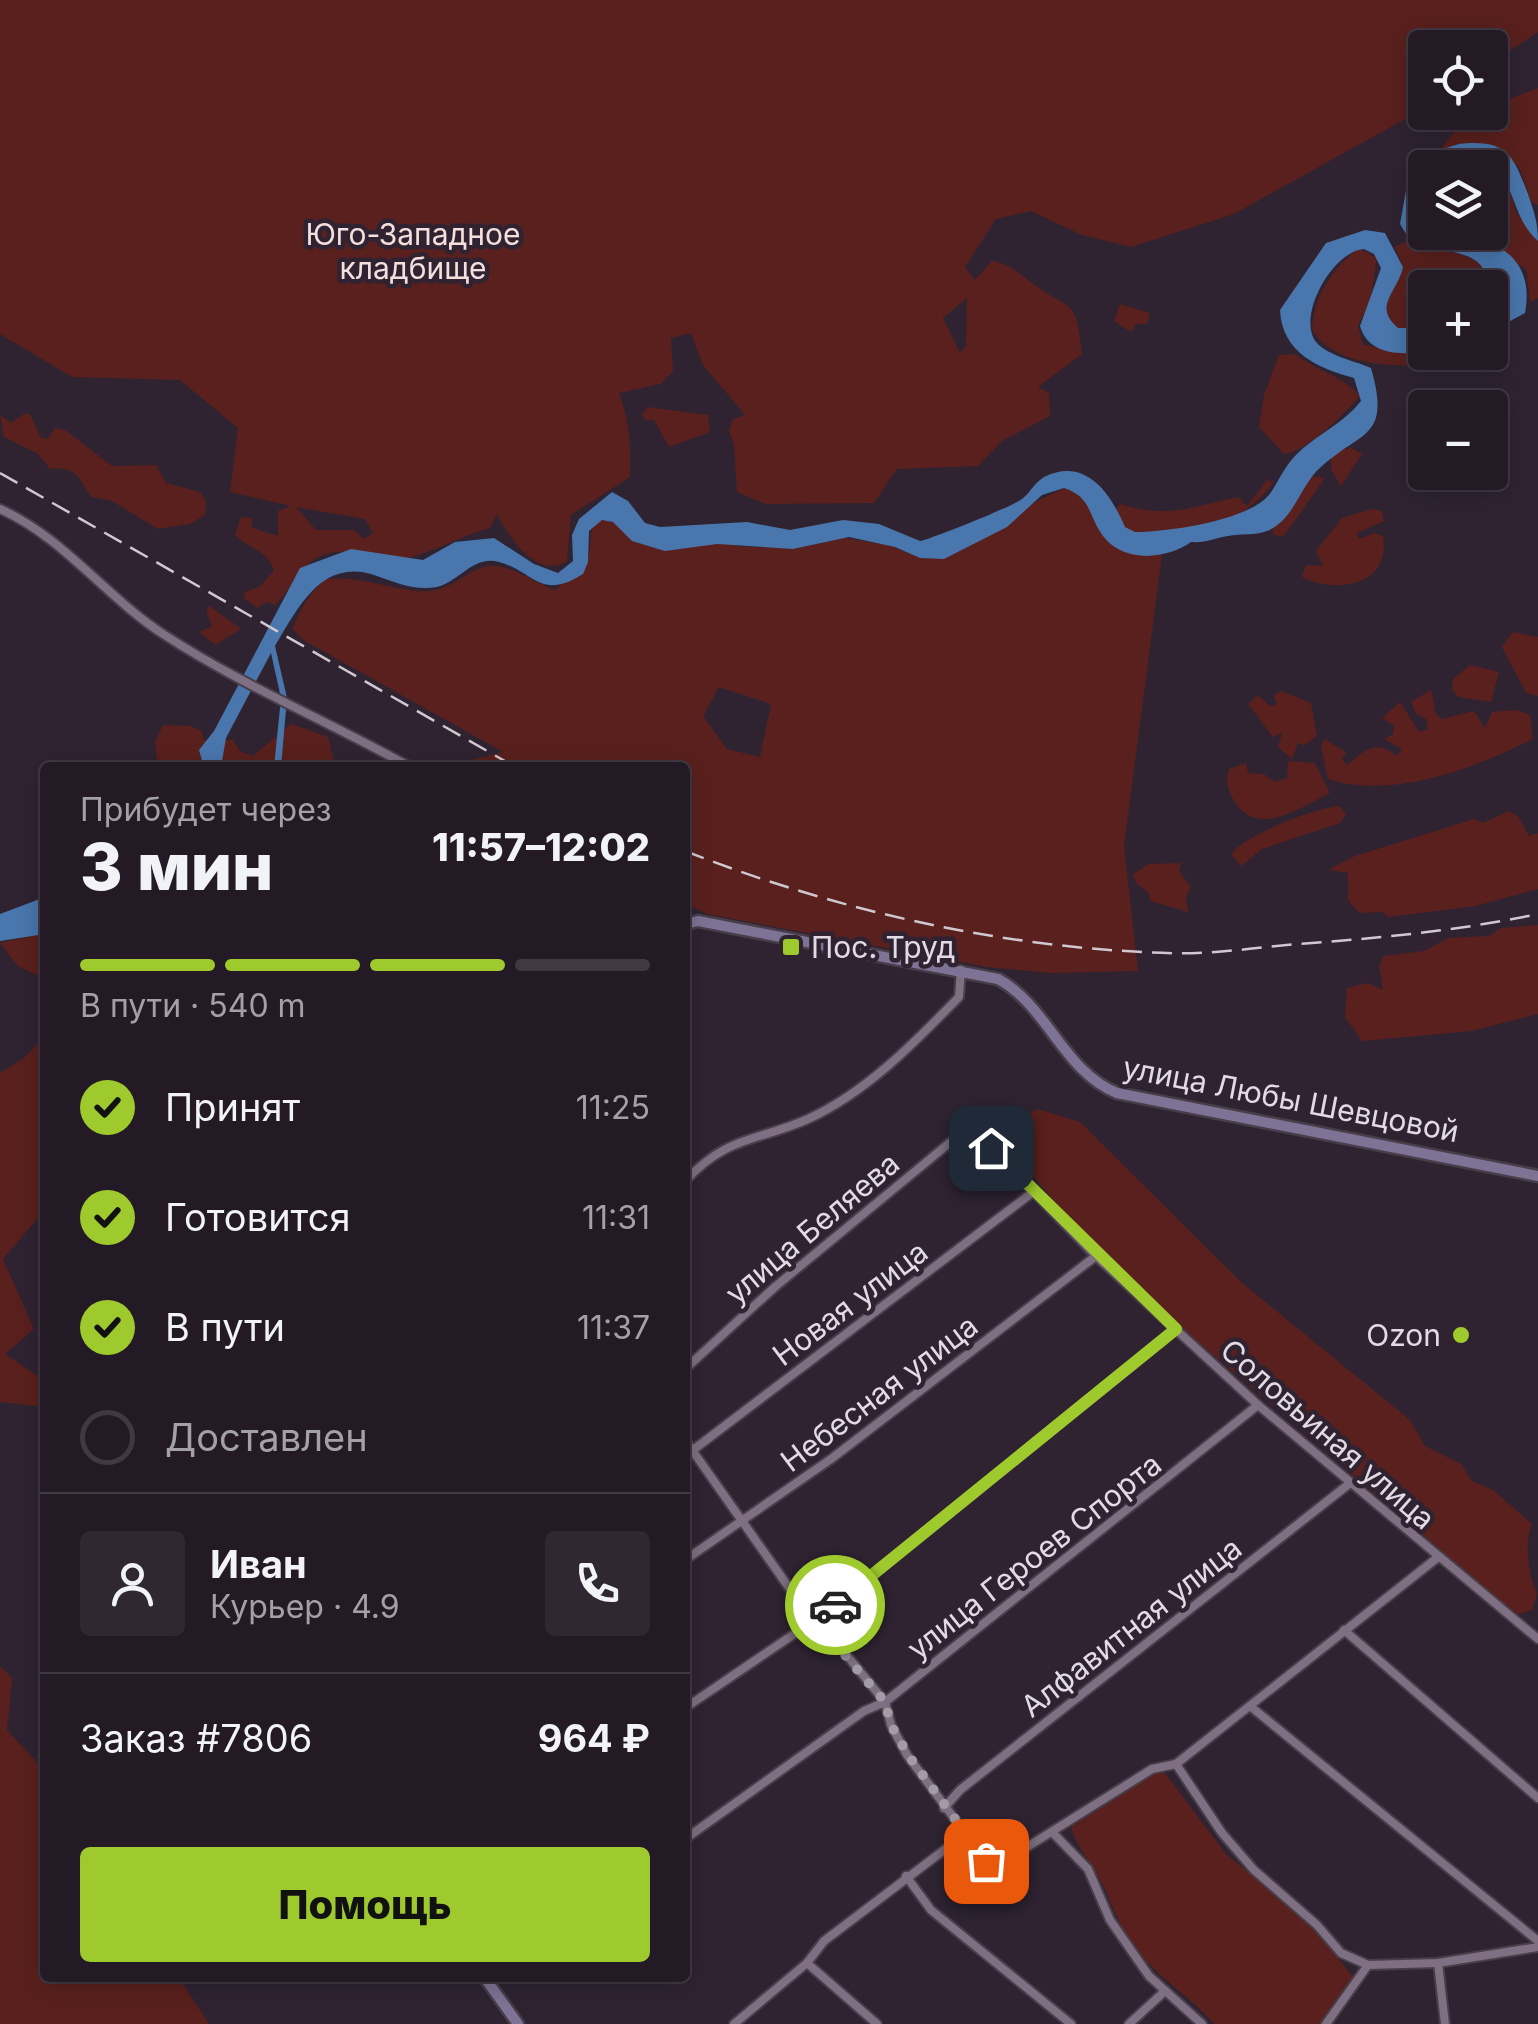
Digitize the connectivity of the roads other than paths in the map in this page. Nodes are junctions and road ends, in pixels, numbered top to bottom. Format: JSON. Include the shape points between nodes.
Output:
{"nodes":[{"id":1,"x":0,"y":509,"type":"edge"},
{"id":2,"x":401,"y":762,"type":"edge"},
{"id":3,"x":690,"y":916,"type":"edge"},
{"id":4,"x":698,"y":920,"type":"junction"},
{"id":5,"x":690,"y":922,"type":"edge"},
{"id":6,"x":961,"y":970,"type":"junction"},
{"id":7,"x":970,"y":1126,"type":"joint"},
{"id":8,"x":1538,"y":1176,"type":"edge"},
{"id":9,"x":690,"y":1177,"type":"edge"},
{"id":10,"x":1033,"y":1192,"type":"junction"},
{"id":11,"x":1096,"y":1256,"type":"junction"},
{"id":12,"x":1176,"y":1329,"type":"junction"},
{"id":13,"x":690,"y":1364,"type":"edge"},
{"id":14,"x":1258,"y":1406,"type":"junction"},
{"id":15,"x":690,"y":1446,"type":"edge"},
{"id":16,"x":693,"y":1450,"type":"junction"},
{"id":17,"x":1348,"y":1484,"type":"junction"},
{"id":18,"x":745,"y":1521,"type":"junction"},
{"id":19,"x":690,"y":1557,"type":"edge"},
{"id":20,"x":1436,"y":1558,"type":"junction"},
{"id":21,"x":815,"y":1620,"type":"junction"},
{"id":22,"x":1344,"y":1630,"type":"junction"},
{"id":23,"x":1538,"y":1639,"type":"edge"},
{"id":24,"x":885,"y":1702,"type":"junction"},
{"id":25,"x":690,"y":1705,"type":"edge"},
{"id":26,"x":1250,"y":1706,"type":"junction"},
{"id":27,"x":1176,"y":1764,"type":"junction"},
{"id":28,"x":1538,"y":1798,"type":"edge"},
{"id":29,"x":944,"y":1808,"type":"junction"},
{"id":30,"x":1052,"y":1832,"type":"junction"},
{"id":31,"x":690,"y":1835,"type":"edge"},
{"id":32,"x":964,"y":1835,"type":"junction"},
{"id":33,"x":906,"y":1876,"type":"junction"},
{"id":34,"x":1538,"y":1944,"type":"edge"},
{"id":35,"x":807,"y":1963,"type":"junction"},
{"id":36,"x":1438,"y":1963,"type":"junction"},
{"id":37,"x":1368,"y":1965,"type":"junction"},
{"id":38,"x":491,"y":1982,"type":"edge"},
{"id":39,"x":1165,"y":1991,"type":"junction"},
{"id":40,"x":518,"y":2024,"type":"edge"},
{"id":41,"x":734,"y":2024,"type":"edge"},
{"id":42,"x":878,"y":2024,"type":"edge"},
{"id":43,"x":1071,"y":2024,"type":"edge"},
{"id":44,"x":1129,"y":2024,"type":"edge"},
{"id":45,"x":1202,"y":2024,"type":"edge"},
{"id":46,"x":1326,"y":2024,"type":"edge"},
{"id":47,"x":1445,"y":2024,"type":"edge"}],
"edges":[{"from":1,"to":2,"type":"street","via":[[49,539],[154,628]]},
{"from":3,"to":4,"type":"street"},
{"from":4,"to":5,"type":"street"},
{"from":4,"to":6,"type":"street","name":"улица Любы Шевцовой"},
{"from":6,"to":8,"type":"street","name":"улица Любы Шевцовой","via":[[998,978],[1017,991],[1085,1071],[1117,1093]]},
{"from":6,"to":9,"type":"street","via":[[959,997],[906,1052],[808,1119],[718,1150]]},
{"from":7,"to":10,"type":"street","name":"Соловьиная улица"},
{"from":7,"to":13,"type":"street","name":"улица Беляева"},
{"from":10,"to":11,"type":"street","name":"Соловьиная улица"},
{"from":10,"to":16,"type":"street","name":"Новая улица"},
{"from":11,"to":12,"type":"street","name":"Соловьиная улица"},
{"from":11,"to":18,"type":"street","name":"Небесная улица"},
{"from":12,"to":14,"type":"street","name":"Соловьиная улица"},
{"from":12,"to":21,"type":"street"},
{"from":14,"to":17,"type":"street","name":"Соловьиная улица"},
{"from":14,"to":24,"type":"street","name":"улица Героев Спорта"},
{"from":15,"to":16,"type":"street"},
{"from":16,"to":18,"type":"street"},
{"from":17,"to":20,"type":"street","name":"Соловьиная улица"},
{"from":17,"to":29,"type":"street","name":"Алфавитная улица"},
{"from":18,"to":19,"type":"street","name":"Небесная улица"},
{"from":18,"to":21,"type":"street"},
{"from":20,"to":22,"type":"street"},
{"from":20,"to":23,"type":"street","name":"Соловьиная улица"},
{"from":21,"to":24,"type":"street"},
{"from":21,"to":25,"type":"street"},
{"from":22,"to":26,"type":"street"},
{"from":22,"to":28,"type":"street"},
{"from":24,"to":29,"type":"street","via":[[899,1740]]},
{"from":24,"to":31,"type":"street","name":"улица Героев Спорта"},
{"from":26,"to":27,"type":"street"},
{"from":26,"to":34,"type":"street"},
{"from":27,"to":30,"type":"street","via":[[1152,1770]]},
{"from":27,"to":37,"type":"street","via":[[1254,1870],[1341,1954]]},
{"from":29,"to":32,"type":"street"},
{"from":30,"to":32,"type":"street","via":[[993,1864]]},
{"from":30,"to":39,"type":"street","via":[[1088,1870],[1118,1931]]},
{"from":32,"to":33,"type":"street"},
{"from":33,"to":35,"type":"street","via":[[824,1941]]},
{"from":33,"to":43,"type":"street","via":[[930,1910]]},
{"from":34,"to":36,"type":"street"},
{"from":35,"to":41,"type":"street"},
{"from":35,"to":42,"type":"street"},
{"from":36,"to":37,"type":"street"},
{"from":36,"to":47,"type":"street"},
{"from":37,"to":46,"type":"street"},
{"from":38,"to":40,"type":"street"},
{"from":39,"to":44,"type":"street"},
{"from":39,"to":45,"type":"street"}]}
